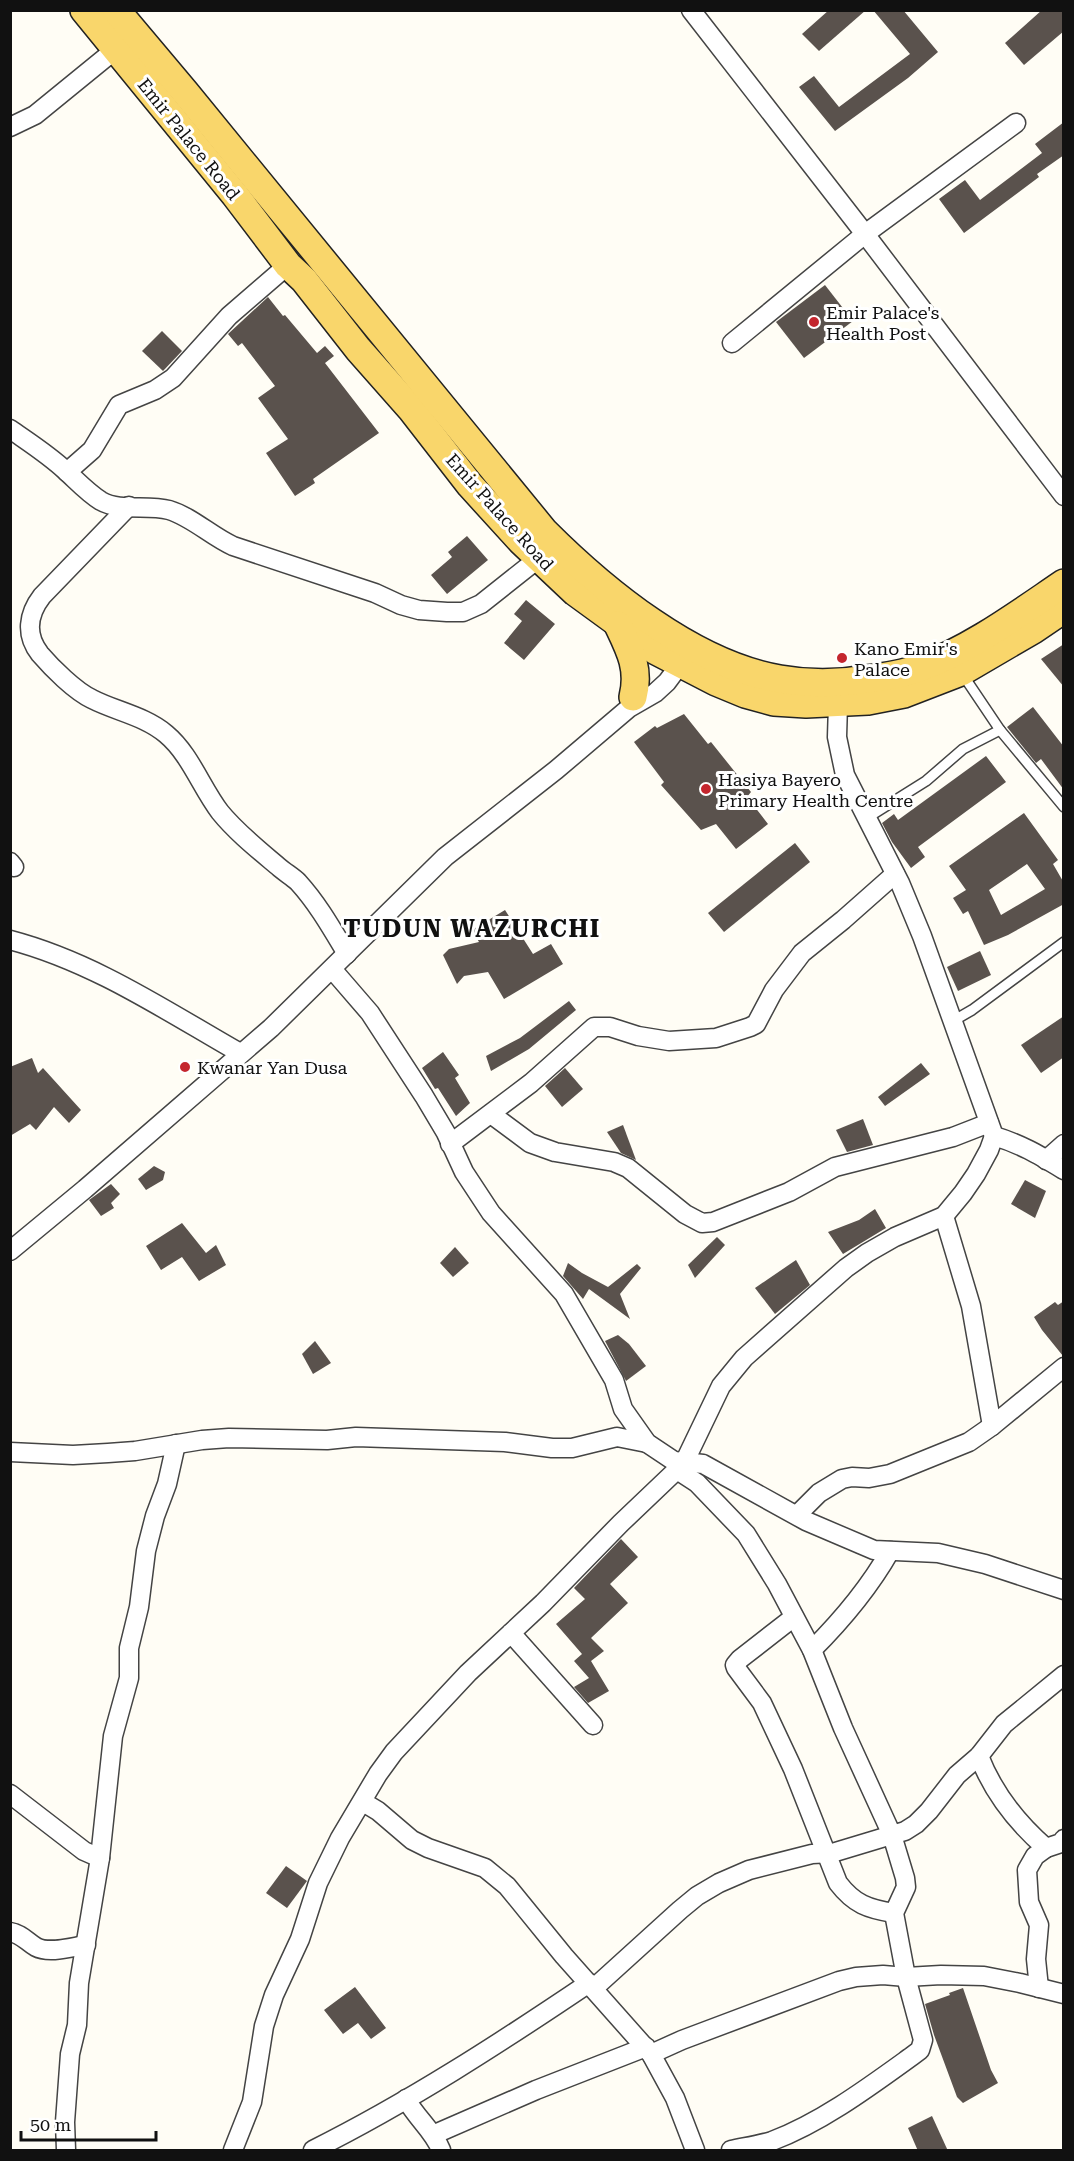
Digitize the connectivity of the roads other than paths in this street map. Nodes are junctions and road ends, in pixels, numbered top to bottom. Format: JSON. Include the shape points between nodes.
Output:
{"nodes":[{"id":1,"x":84,"y":10,"type":"edge"},
{"id":2,"x":116,"y":10,"type":"edge"},
{"id":3,"x":691,"y":10,"type":"edge"},
{"id":4,"x":116,"y":49,"type":"junction"},
{"id":5,"x":1016,"y":123,"type":"dead end"},
{"id":6,"x":10,"y":127,"type":"edge"},
{"id":7,"x":866,"y":234,"type":"junction"},
{"id":8,"x":288,"y":265,"type":"junction"},
{"id":9,"x":732,"y":343,"type":"dead end"},
{"id":10,"x":10,"y":429,"type":"edge"},
{"id":11,"x":67,"y":472,"type":"junction"},
{"id":12,"x":1064,"y":496,"type":"edge"},
{"id":13,"x":129,"y":506,"type":"junction"},
{"id":14,"x":539,"y":558,"type":"junction"},
{"id":15,"x":1064,"y":583,"type":"edge"},
{"id":16,"x":1064,"y":609,"type":"edge"},
{"id":17,"x":618,"y":624,"type":"junction"},
{"id":18,"x":663,"y":642,"type":"junction"},
{"id":19,"x":687,"y":655,"type":"junction"},
{"id":20,"x":961,"y":672,"type":"junction"},
{"id":21,"x":631,"y":703,"type":"junction"},
{"id":22,"x":838,"y":704,"type":"junction"},
{"id":23,"x":1000,"y":730,"type":"junction"},
{"id":24,"x":1064,"y":807,"type":"edge"},
{"id":25,"x":867,"y":818,"type":"junction"},
{"id":26,"x":895,"y":874,"type":"junction"},
{"id":27,"x":10,"y":940,"type":"edge"},
{"id":28,"x":1064,"y":942,"type":"edge"},
{"id":29,"x":347,"y":954,"type":"junction"},
{"id":30,"x":332,"y":969,"type":"junction"},
{"id":31,"x":953,"y":1021,"type":"junction"},
{"id":32,"x":240,"y":1053,"type":"junction"},
{"id":33,"x":491,"y":1114,"type":"junction"},
{"id":34,"x":992,"y":1130,"type":"junction"},
{"id":35,"x":450,"y":1144,"type":"junction"},
{"id":36,"x":1064,"y":1144,"type":"edge"},
{"id":37,"x":1046,"y":1160,"type":"junction"},
{"id":38,"x":1064,"y":1170,"type":"edge"},
{"id":39,"x":944,"y":1216,"type":"junction"},
{"id":40,"x":10,"y":1251,"type":"edge"},
{"id":41,"x":1064,"y":1367,"type":"edge"},
{"id":42,"x":1056,"y":1384,"type":"edge"},
{"id":43,"x":992,"y":1426,"type":"junction"},
{"id":44,"x":647,"y":1443,"type":"junction"},
{"id":45,"x":176,"y":1444,"type":"junction"},
{"id":46,"x":10,"y":1452,"type":"edge"},
{"id":47,"x":681,"y":1466,"type":"junction"},
{"id":48,"x":797,"y":1515,"type":"junction"},
{"id":49,"x":890,"y":1551,"type":"junction"},
{"id":50,"x":1064,"y":1590,"type":"edge"},
{"id":51,"x":794,"y":1617,"type":"junction"},
{"id":52,"x":511,"y":1633,"type":"junction"},
{"id":53,"x":812,"y":1650,"type":"junction"},
{"id":54,"x":1064,"y":1675,"type":"edge"},
{"id":55,"x":593,"y":1725,"type":"dead end"},
{"id":56,"x":979,"y":1756,"type":"junction"},
{"id":57,"x":10,"y":1794,"type":"edge"},
{"id":58,"x":363,"y":1802,"type":"junction"},
{"id":59,"x":892,"y":1835,"type":"junction"},
{"id":60,"x":1050,"y":1845,"type":"edge"},
{"id":61,"x":826,"y":1853,"type":"junction"},
{"id":62,"x":100,"y":1858,"type":"junction"},
{"id":63,"x":894,"y":1913,"type":"junction"},
{"id":64,"x":10,"y":1932,"type":"edge"},
{"id":65,"x":86,"y":1945,"type":"junction"},
{"id":66,"x":906,"y":1977,"type":"junction"},
{"id":67,"x":591,"y":1986,"type":"junction"},
{"id":68,"x":1039,"y":1988,"type":"junction"},
{"id":69,"x":1064,"y":1994,"type":"edge"},
{"id":70,"x":649,"y":2050,"type":"junction"},
{"id":71,"x":406,"y":2099,"type":"junction"},
{"id":72,"x":438,"y":2142,"type":"edge"},
{"id":73,"x":66,"y":2151,"type":"edge"},
{"id":74,"x":233,"y":2151,"type":"edge"},
{"id":75,"x":313,"y":2151,"type":"edge"},
{"id":76,"x":695,"y":2151,"type":"edge"},
{"id":77,"x":731,"y":2151,"type":"edge"}],
"edges":[{"from":1,"to":4,"type":"main road","name":"Emir Palace Road"},
{"from":2,"to":18,"type":"main road","name":"Emir Palace Road","via":[[544,531]]},
{"from":3,"to":7,"type":"street"},
{"from":4,"to":6,"type":"street","via":[[35,115]]},
{"from":4,"to":8,"type":"main road","name":"Emir Palace Road"},
{"from":5,"to":7,"type":"street"},
{"from":7,"to":9,"type":"street"},
{"from":7,"to":12,"type":"street"},
{"from":8,"to":11,"type":"street","via":[[229,316],[173,378],[119,405],[92,450]]},
{"from":8,"to":14,"type":"main road","name":"Emir Palace Road","via":[[470,485]]},
{"from":10,"to":11,"type":"street"},
{"from":11,"to":13,"type":"street","via":[[102,501]]},
{"from":13,"to":14,"type":"street","via":[[171,510],[233,546],[426,611],[471,609],[491,598]]},
{"from":13,"to":29,"type":"street","via":[[34,607],[29,626],[34,644],[40,654],[90,698],[166,734],[222,814],[314,901]]},
{"from":14,"to":17,"type":"main road","name":"Emir Palace Road","via":[[575,592]]},
{"from":15,"to":19,"type":"main road","name":"Emir Palace Road","via":[[948,656],[917,669],[879,677],[843,683],[779,679]]},
{"from":16,"to":20,"type":"main road","name":"Emir Palace Road"},
{"from":17,"to":18,"type":"main road","name":"Emir Palace Road"},
{"from":17,"to":21,"type":"main road","via":[[635,665]]},
{"from":18,"to":19,"type":"main road","name":"Emir Palace Road"},
{"from":18,"to":21,"type":"street"},
{"from":19,"to":21,"type":"street","via":[[655,693]]},
{"from":19,"to":22,"type":"main road","name":"Emir Palace Road","via":[[716,682],[745,694],[774,702]]},
{"from":20,"to":22,"type":"main road","name":"Emir Palace Road","via":[[904,694]]},
{"from":20,"to":23,"type":"lane"},
{"from":21,"to":29,"type":"street","via":[[556,770],[445,857]]},
{"from":22,"to":25,"type":"street","via":[[840,756],[845,775]]},
{"from":23,"to":24,"type":"lane"},
{"from":23,"to":25,"type":"lane","via":[[963,749],[926,781]]},
{"from":25,"to":26,"type":"street"},
{"from":26,"to":31,"type":"street"},
{"from":26,"to":33,"type":"street","via":[[802,953],[750,1027],[716,1038],[669,1041],[610,1027],[594,1028]]},
{"from":27,"to":32,"type":"street","via":[[86,967]]},
{"from":28,"to":31,"type":"lane"},
{"from":29,"to":30,"type":"street"},
{"from":30,"to":32,"type":"street"},
{"from":30,"to":35,"type":"street","via":[[370,1013]]},
{"from":31,"to":34,"type":"street"},
{"from":32,"to":40,"type":"street"},
{"from":33,"to":34,"type":"street","via":[[530,1143],[628,1168],[685,1214],[708,1224],[760,1205],[835,1167]]},
{"from":33,"to":35,"type":"street"},
{"from":34,"to":37,"type":"street"},
{"from":34,"to":39,"type":"street","via":[[989,1150],[976,1174]]},
{"from":35,"to":44,"type":"street","via":[[491,1213],[564,1294],[614,1380],[623,1409]]},
{"from":36,"to":37,"type":"street"},
{"from":37,"to":38,"type":"street"},
{"from":39,"to":43,"type":"street","via":[[971,1305]]},
{"from":39,"to":47,"type":"street","via":[[867,1253],[758,1344],[721,1386]]},
{"from":41,"to":42,"type":"street"},
{"from":42,"to":43,"type":"street"},
{"from":43,"to":48,"type":"street","via":[[969,1442],[890,1474],[842,1479]]},
{"from":44,"to":45,"type":"street","via":[[617,1437],[572,1448],[552,1448],[505,1442],[356,1437],[229,1438]]},
{"from":44,"to":47,"type":"street"},
{"from":45,"to":46,"type":"street","via":[[73,1455]]},
{"from":45,"to":62,"type":"street","via":[[146,1551],[129,1648],[129,1678],[113,1736]]},
{"from":47,"to":48,"type":"street","via":[[703,1464]]},
{"from":47,"to":51,"type":"street","via":[[746,1534]]},
{"from":47,"to":52,"type":"street"},
{"from":48,"to":49,"type":"street","via":[[858,1544]]},
{"from":49,"to":50,"type":"street","via":[[925,1551],[985,1564]]},
{"from":49,"to":53,"type":"street","via":[[855,1603]]},
{"from":51,"to":53,"type":"street"},
{"from":51,"to":61,"type":"street","via":[[735,1665],[762,1703]]},
{"from":52,"to":55,"type":"street"},
{"from":52,"to":58,"type":"street","via":[[394,1752]]},
{"from":53,"to":59,"type":"street"},
{"from":54,"to":56,"type":"street","via":[[1004,1724]]},
{"from":56,"to":59,"type":"street","via":[[957,1775],[916,1824]]},
{"from":56,"to":60,"type":"street","via":[[987,1778],[1003,1802]]},
{"from":57,"to":62,"type":"street","via":[[84,1851]]},
{"from":58,"to":67,"type":"street","via":[[412,1840],[485,1868],[507,1886]]},
{"from":58,"to":74,"type":"street","via":[[318,1884],[300,1940],[274,1995],[264,2026],[252,2102]]},
{"from":59,"to":61,"type":"street"},
{"from":59,"to":63,"type":"street","via":[[906,1887]]},
{"from":60,"to":68,"type":"street","via":[[1027,1870],[1029,1902],[1039,1924]]},
{"from":61,"to":63,"type":"street","via":[[847,1894],[871,1909]]},
{"from":61,"to":67,"type":"street","via":[[749,1870],[708,1888]]},
{"from":62,"to":65,"type":"street"},
{"from":63,"to":66,"type":"street"},
{"from":64,"to":65,"type":"street","via":[[42,1949]]},
{"from":65,"to":73,"type":"street","via":[[70,2054]]},
{"from":66,"to":68,"type":"street","via":[[984,1976]]},
{"from":66,"to":70,"type":"street","via":[[883,1975],[839,1981]]},
{"from":66,"to":77,"type":"street","via":[[923,2040],[917,2052],[861,2092],[786,2135]]},
{"from":67,"to":70,"type":"street"},
{"from":67,"to":71,"type":"street"},
{"from":68,"to":69,"type":"street"},
{"from":70,"to":72,"type":"street","via":[[536,2090]]},
{"from":70,"to":76,"type":"street","via":[[675,2098]]},
{"from":71,"to":72,"type":"street"},
{"from":71,"to":75,"type":"street"}]}
